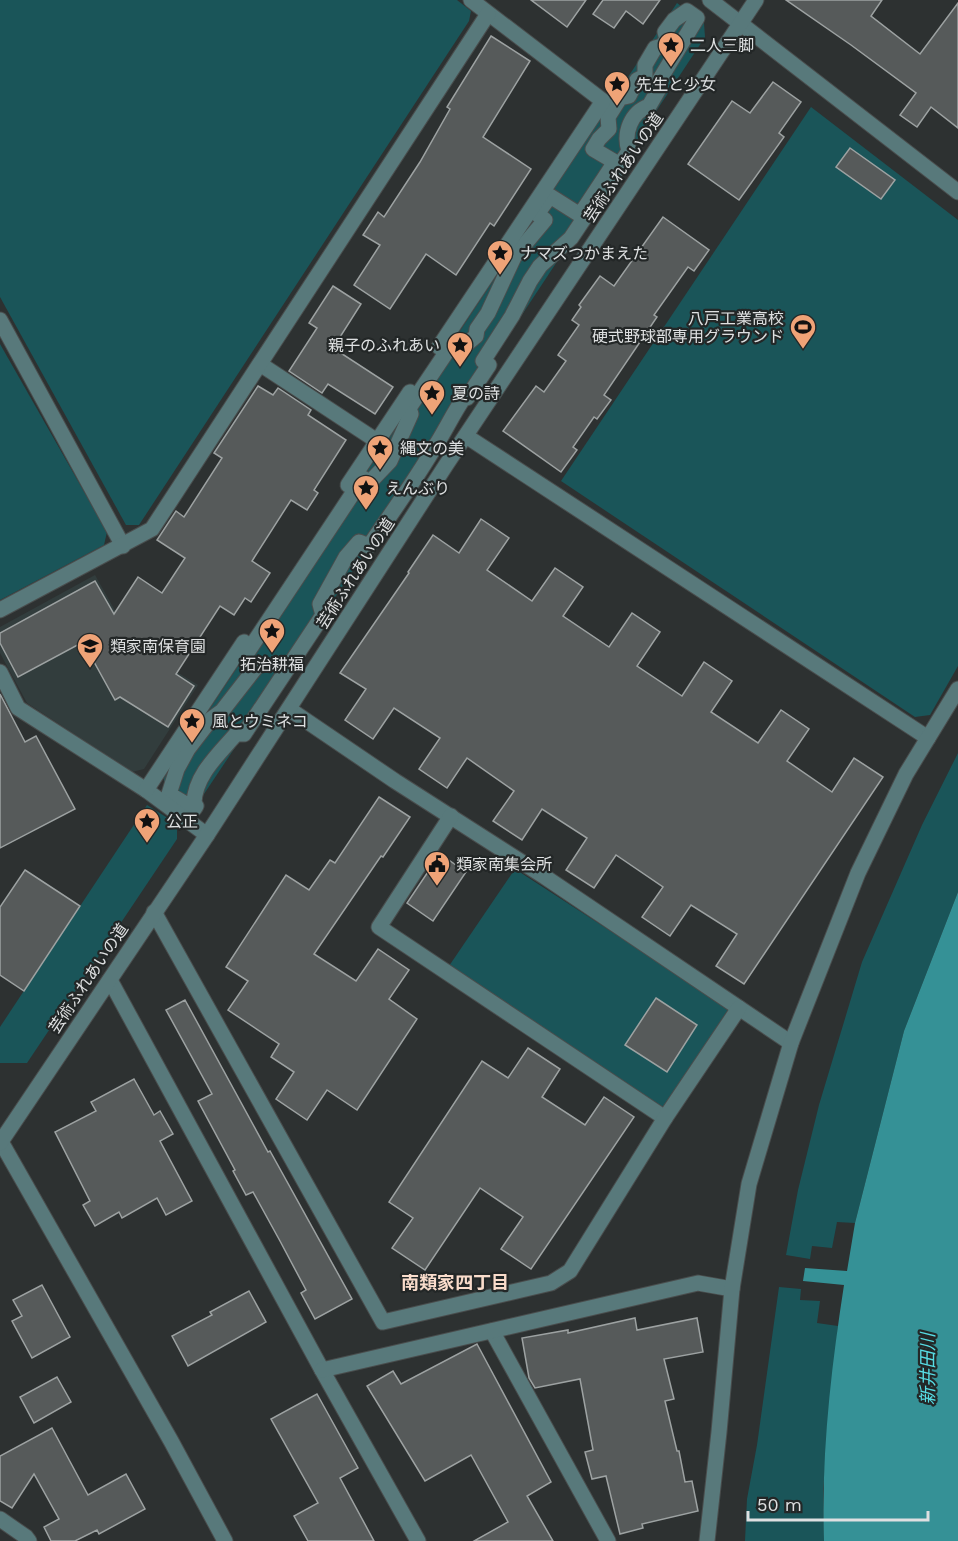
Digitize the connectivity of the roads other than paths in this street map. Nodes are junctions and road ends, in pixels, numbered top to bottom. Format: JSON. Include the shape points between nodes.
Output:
{"nodes":[{"id":1,"x":471,"y":0,"type":"edge"},
{"id":2,"x":710,"y":0,"type":"edge"},
{"id":3,"x":756,"y":0,"type":"edge"},
{"id":4,"x":488,"y":14,"type":"junction"},
{"id":5,"x":698,"y":18,"type":"joint"},
{"id":6,"x":741,"y":23,"type":"junction"},
{"id":7,"x":958,"y":192,"type":"edge"},
{"id":8,"x":0,"y":320,"type":"edge"},
{"id":9,"x":260,"y":364,"type":"junction"},
{"id":10,"x":466,"y":436,"type":"junction"},
{"id":11,"x":377,"y":441,"type":"junction"},
{"id":12,"x":123,"y":546,"type":"junction"},
{"id":13,"x":0,"y":610,"type":"edge"},
{"id":14,"x":0,"y":672,"type":"edge"},
{"id":15,"x":958,"y":689,"type":"edge"},
{"id":16,"x":289,"y":710,"type":"junction"},
{"id":17,"x":928,"y":738,"type":"junction"},
{"id":18,"x":146,"y":790,"type":"junction"},
{"id":19,"x":451,"y":816,"type":"junction"},
{"id":20,"x":207,"y":835,"type":"junction"},
{"id":21,"x":154,"y":912,"type":"junction"},
{"id":22,"x":110,"y":980,"type":"junction"},
{"id":23,"x":739,"y":1008,"type":"junction"},
{"id":24,"x":791,"y":1042,"type":"junction"},
{"id":25,"x":665,"y":1118,"type":"junction"},
{"id":26,"x":0,"y":1141,"type":"edge"},
{"id":27,"x":732,"y":1289,"type":"junction"},
{"id":28,"x":492,"y":1331,"type":"junction"},
{"id":29,"x":322,"y":1370,"type":"junction"},
{"id":30,"x":0,"y":1519,"type":"edge"},
{"id":31,"x":27,"y":1540,"type":"edge"},
{"id":32,"x":225,"y":1541,"type":"edge"},
{"id":33,"x":418,"y":1541,"type":"edge"},
{"id":34,"x":608,"y":1541,"type":"edge"},
{"id":35,"x":707,"y":1541,"type":"edge"}],
"edges":[{"from":1,"to":4,"type":"street"},
{"from":2,"to":6,"type":"street"},
{"from":3,"to":6,"type":"street","name":"芸術ふれあいの道"},
{"from":4,"to":9,"type":"street"},
{"from":4,"to":11,"type":"street","via":[[603,101]]},
{"from":5,"to":5,"type":"street","via":[[660,79],[649,106],[641,109],[628,128],[629,151],[571,238],[530,280],[483,361],[489,365],[455,410],[438,443],[369,546],[359,542],[346,557],[321,604],[323,615],[244,734],[236,734],[204,772],[194,809],[169,794],[188,749],[256,666],[243,658],[331,525],[363,478],[369,483],[390,461],[411,414],[409,408],[454,341],[463,347],[476,336],[514,257],[545,220],[537,214],[550,196],[580,215],[615,162],[593,149],[609,129],[608,117],[620,98],[629,96],[637,80],[645,76],[645,64],[655,48],[667,39],[665,32],[674,20],[687,11]]},
{"from":6,"to":7,"type":"street"},
{"from":6,"to":10,"type":"street","name":"芸術ふれあいの道"},
{"from":8,"to":12,"type":"street"},
{"from":9,"to":11,"type":"street"},
{"from":9,"to":12,"type":"street","via":[[152,529]]},
{"from":10,"to":16,"type":"street","name":"芸術ふれあいの道"},
{"from":10,"to":17,"type":"street"},
{"from":11,"to":18,"type":"street"},
{"from":12,"to":13,"type":"street"},
{"from":14,"to":18,"type":"street","via":[[18,708]]},
{"from":15,"to":17,"type":"street"},
{"from":16,"to":19,"type":"street"},
{"from":16,"to":20,"type":"street","name":"芸術ふれあいの道"},
{"from":17,"to":24,"type":"street","via":[[858,873]]},
{"from":18,"to":20,"type":"street"},
{"from":19,"to":23,"type":"street"},
{"from":19,"to":25,"type":"street","via":[[379,927]]},
{"from":20,"to":21,"type":"street","name":"芸術ふれあいの道"},
{"from":21,"to":22,"type":"street","name":"芸術ふれあいの道"},
{"from":21,"to":25,"type":"street","via":[[383,1322],[551,1283],[570,1271]]},
{"from":22,"to":26,"type":"street","name":"芸術ふれあいの道"},
{"from":22,"to":29,"type":"street"},
{"from":23,"to":24,"type":"street"},
{"from":23,"to":25,"type":"street"},
{"from":24,"to":27,"type":"street","via":[[749,1184]]},
{"from":26,"to":32,"type":"street"},
{"from":27,"to":28,"type":"street","via":[[698,1283]]},
{"from":27,"to":35,"type":"street"},
{"from":28,"to":29,"type":"street"},
{"from":28,"to":34,"type":"street"},
{"from":29,"to":33,"type":"street"},
{"from":30,"to":31,"type":"street"}]}
